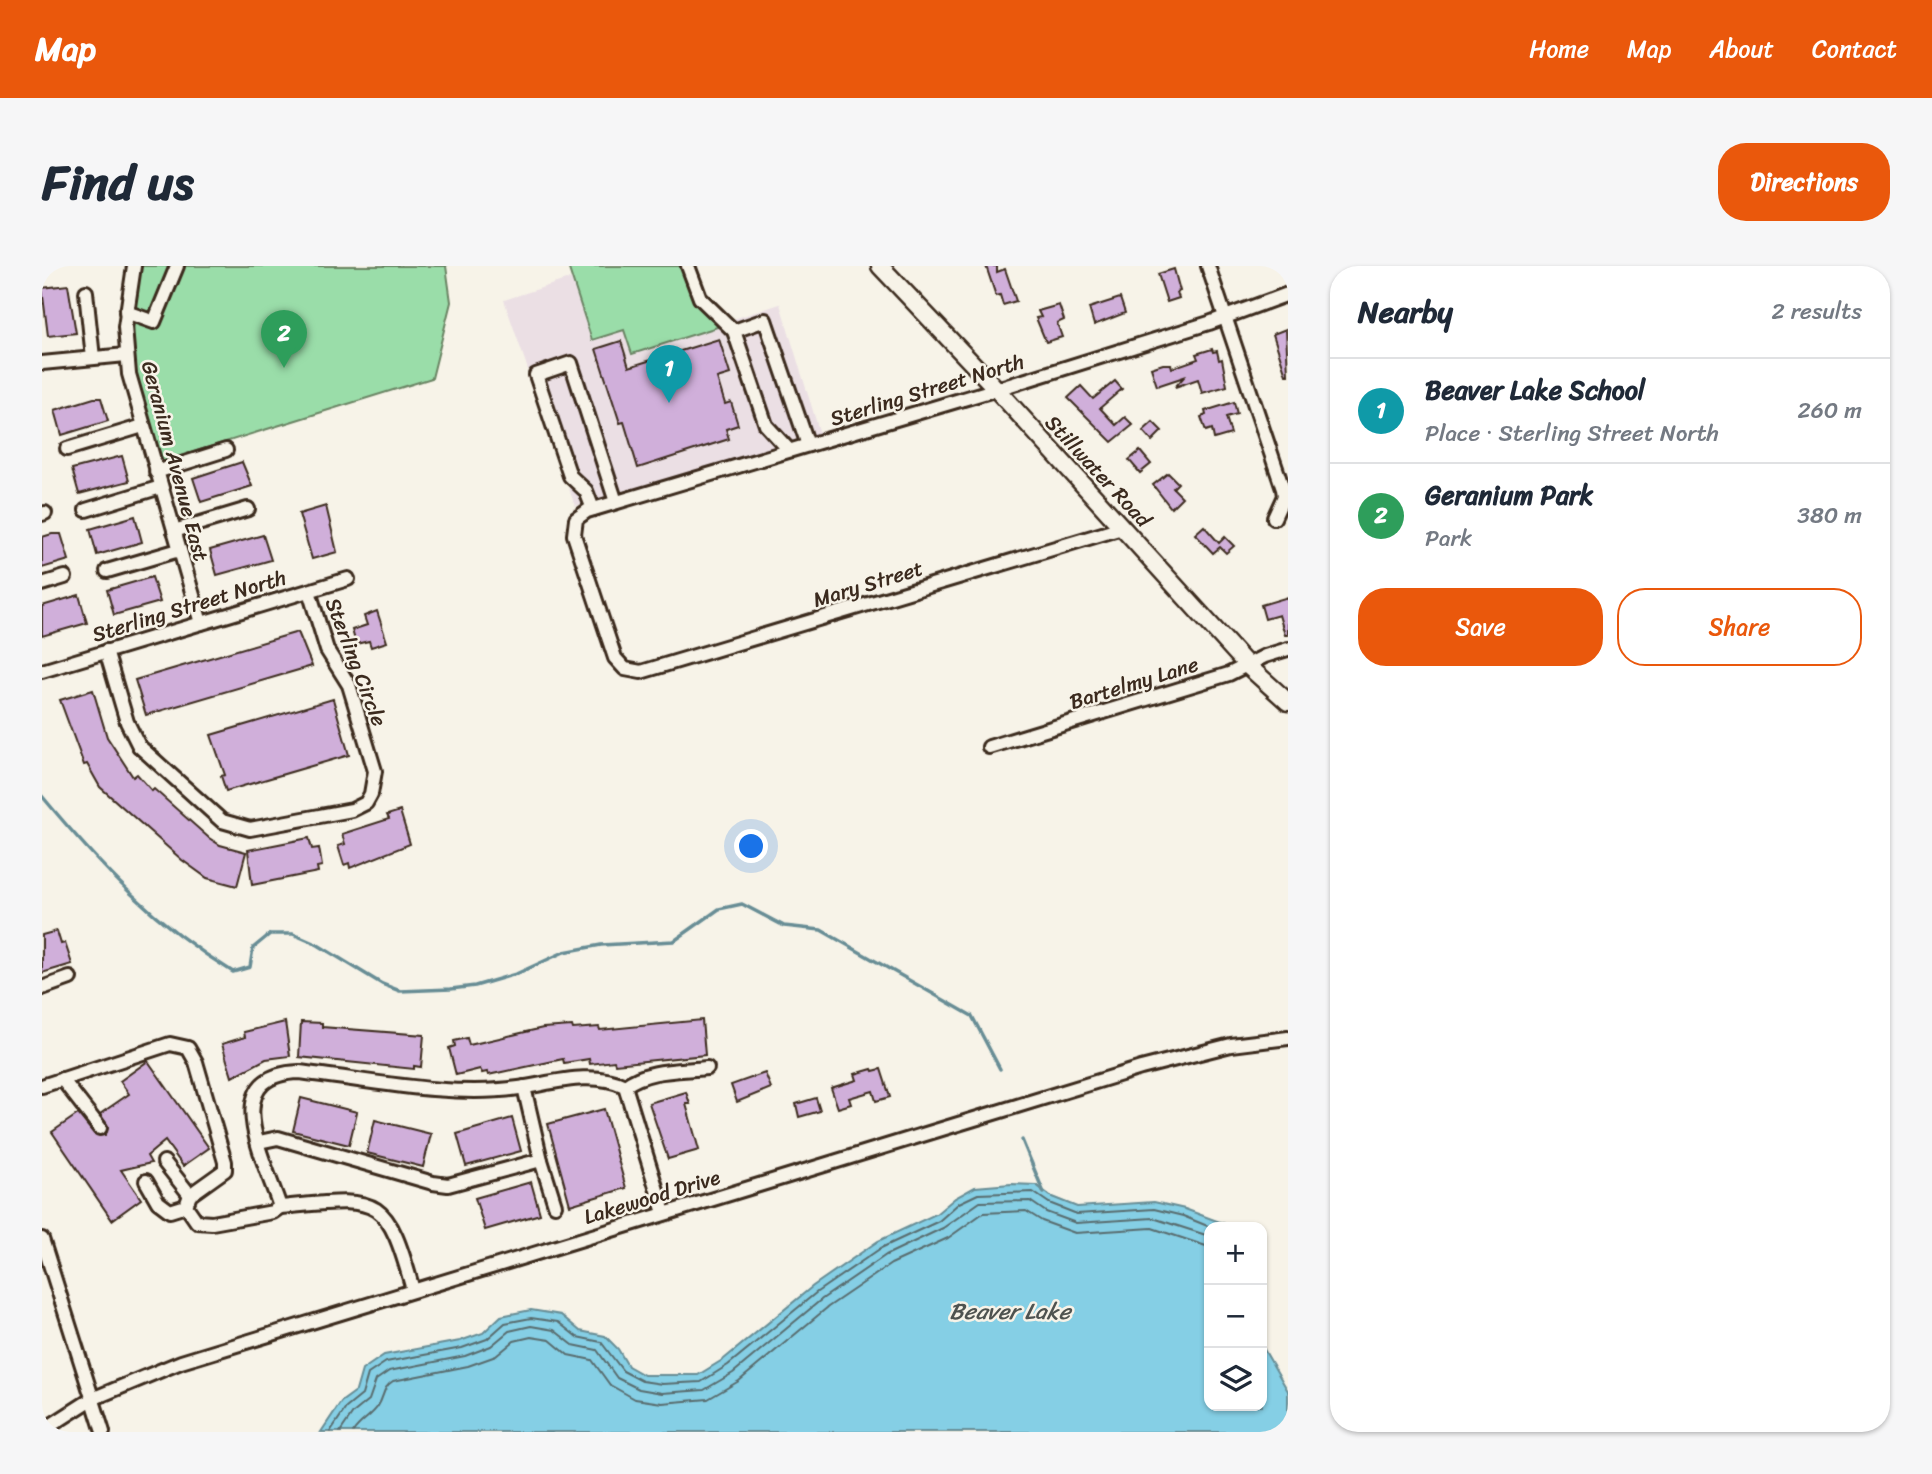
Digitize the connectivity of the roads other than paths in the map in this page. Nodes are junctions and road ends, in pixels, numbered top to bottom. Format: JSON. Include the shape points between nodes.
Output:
{"nodes":[{"id":1,"x":134,"y":266,"type":"edge"},
{"id":2,"x":177,"y":266,"type":"edge"},
{"id":3,"x":688,"y":266,"type":"edge"},
{"id":4,"x":880,"y":266,"type":"edge"},
{"id":5,"x":1208,"y":266,"type":"edge"},
{"id":6,"x":86,"y":292,"type":"dead end"},
{"id":7,"x":1288,"y":294,"type":"edge"},
{"id":8,"x":126,"y":312,"type":"junction"},
{"id":9,"x":1225,"y":315,"type":"junction"},
{"id":10,"x":734,"y":331,"type":"junction"},
{"id":11,"x":126,"y":355,"type":"junction"},
{"id":12,"x":93,"y":358,"type":"junction"},
{"id":13,"x":42,"y":363,"type":"edge"},
{"id":14,"x":994,"y":390,"type":"junction"},
{"id":15,"x":143,"y":426,"type":"junction"},
{"id":16,"x":808,"y":445,"type":"junction"},
{"id":17,"x":67,"y":449,"type":"dead end"},
{"id":18,"x":226,"y":450,"type":"dead end"},
{"id":19,"x":789,"y":450,"type":"junction"},
{"id":20,"x":156,"y":472,"type":"junction"},
{"id":21,"x":161,"y":487,"type":"junction"},
{"id":22,"x":616,"y":502,"type":"junction"},
{"id":23,"x":248,"y":509,"type":"dead end"},
{"id":24,"x":593,"y":509,"type":"junction"},
{"id":25,"x":86,"y":510,"type":"dead end"},
{"id":26,"x":1274,"y":518,"type":"dead end"},
{"id":27,"x":1122,"y":528,"type":"junction"},
{"id":28,"x":174,"y":531,"type":"junction"},
{"id":29,"x":179,"y":550,"type":"junction"},
{"id":30,"x":107,"y":571,"type":"dead end"},
{"id":31,"x":65,"y":577,"type":"dead end"},
{"id":32,"x":348,"y":579,"type":"dead end"},
{"id":33,"x":42,"y":584,"type":"edge"},
{"id":34,"x":309,"y":591,"type":"junction"},
{"id":35,"x":201,"y":623,"type":"junction"},
{"id":36,"x":1288,"y":649,"type":"edge"},
{"id":37,"x":107,"y":651,"type":"junction"},
{"id":38,"x":1247,"y":665,"type":"junction"},
{"id":39,"x":625,"y":669,"type":"joint"},
{"id":40,"x":42,"y":671,"type":"edge"},
{"id":41,"x":1288,"y":702,"type":"edge"},
{"id":42,"x":989,"y":747,"type":"dead end"},
{"id":43,"x":69,"y":978,"type":"dead end"},
{"id":44,"x":42,"y":988,"type":"edge"},
{"id":45,"x":1288,"y":1038,"type":"edge"},
{"id":46,"x":707,"y":1068,"type":"dead end"},
{"id":47,"x":62,"y":1079,"type":"junction"},
{"id":48,"x":42,"y":1086,"type":"edge"},
{"id":49,"x":625,"y":1086,"type":"junction"},
{"id":50,"x":524,"y":1087,"type":"junction"},
{"id":51,"x":100,"y":1128,"type":"dead end"},
{"id":52,"x":259,"y":1142,"type":"junction"},
{"id":53,"x":541,"y":1160,"type":"junction"},
{"id":54,"x":164,"y":1162,"type":"dead end"},
{"id":55,"x":146,"y":1181,"type":"dead end"},
{"id":56,"x":188,"y":1200,"type":"junction"},
{"id":57,"x":555,"y":1205,"type":"dead end"},
{"id":58,"x":280,"y":1207,"type":"junction"},
{"id":59,"x":664,"y":1213,"type":"junction"},
{"id":60,"x":42,"y":1240,"type":"edge"},
{"id":61,"x":413,"y":1290,"type":"junction"},
{"id":62,"x":92,"y":1399,"type":"junction"},
{"id":63,"x":42,"y":1431,"type":"edge"},
{"id":64,"x":103,"y":1432,"type":"edge"}],
"edges":[{"from":1,"to":8,"type":"street","name":"Geranium Avenue East"},
{"from":2,"to":8,"type":"street","via":[[154,322]]},
{"from":3,"to":10,"type":"street","via":[[700,298]]},
{"from":4,"to":14,"type":"main road","name":"Stillwater Road"},
{"from":5,"to":9,"type":"street"},
{"from":6,"to":12,"type":"street"},
{"from":7,"to":9,"type":"street","name":"Sterling Street North"},
{"from":8,"to":11,"type":"street","name":"Geranium Avenue East"},
{"from":9,"to":14,"type":"street","name":"Sterling Street North"},
{"from":9,"to":26,"type":"street","via":[[1283,489]]},
{"from":10,"to":16,"type":"street","via":[[765,320]]},
{"from":10,"to":19,"type":"street","via":[[766,425]]},
{"from":11,"to":12,"type":"street"},
{"from":11,"to":15,"type":"street","name":"Geranium Avenue East"},
{"from":12,"to":13,"type":"street"},
{"from":14,"to":16,"type":"street","name":"Sterling Street North"},
{"from":14,"to":27,"type":"main road","name":"Stillwater Road"},
{"from":15,"to":17,"type":"street"},
{"from":15,"to":20,"type":"street","name":"Geranium Avenue East"},
{"from":16,"to":19,"type":"street","name":"Sterling Street North"},
{"from":18,"to":20,"type":"street"},
{"from":19,"to":22,"type":"street","name":"Sterling Street North"},
{"from":20,"to":21,"type":"street","name":"Geranium Avenue East"},
{"from":21,"to":25,"type":"street"},
{"from":21,"to":28,"type":"street","name":"Geranium Avenue East"},
{"from":22,"to":24,"type":"street","name":"Sterling Street North"},
{"from":22,"to":24,"type":"street","via":[[571,363],[536,375],[570,476],[586,491]]},
{"from":23,"to":28,"type":"street"},
{"from":24,"to":39,"type":"street","name":"Sterling Street North","via":[[576,519],[574,534],[615,658]]},
{"from":27,"to":38,"type":"main road","name":"Stillwater Road"},
{"from":27,"to":39,"type":"street","name":"Mary Street","via":[[641,672]]},
{"from":28,"to":29,"type":"street","name":"Geranium Avenue East"},
{"from":29,"to":30,"type":"street"},
{"from":29,"to":35,"type":"street","name":"Geranium Avenue East"},
{"from":31,"to":33,"type":"street"},
{"from":32,"to":34,"type":"street","name":"Sterling Street North"},
{"from":34,"to":35,"type":"street","name":"Sterling Street North"},
{"from":34,"to":37,"type":"street","name":"Sterling Circle","via":[[331,659],[349,685],[375,771],[366,803],[352,810],[250,829],[222,821],[139,746],[127,722]]},
{"from":35,"to":37,"type":"street","name":"Sterling Street North"},
{"from":36,"to":38,"type":"street","name":"Bartelmy Lane"},
{"from":37,"to":40,"type":"street","name":"Sterling Street North"},
{"from":38,"to":41,"type":"main road","name":"Stillwater Road"},
{"from":38,"to":42,"type":"street","name":"Bartelmy Lane"},
{"from":43,"to":44,"type":"street"},
{"from":45,"to":59,"type":"street","name":"Lakewood Drive","via":[[1231,1045],[1142,1068]]},
{"from":46,"to":49,"type":"street","via":[[651,1074]]},
{"from":47,"to":48,"type":"street"},
{"from":47,"to":51,"type":"street"},
{"from":47,"to":56,"type":"street","via":[[170,1044],[188,1048],[225,1162],[225,1170]]},
{"from":49,"to":50,"type":"street","via":[[613,1080],[559,1079]]},
{"from":49,"to":59,"type":"street"},
{"from":50,"to":52,"type":"street","via":[[481,1092],[281,1073],[266,1079],[253,1094],[251,1114]]},
{"from":50,"to":53,"type":"street"},
{"from":52,"to":53,"type":"street","via":[[278,1138],[448,1185]]},
{"from":52,"to":58,"type":"street"},
{"from":53,"to":57,"type":"street"},
{"from":54,"to":56,"type":"street"},
{"from":55,"to":56,"type":"street","via":[[158,1202],[170,1211]]},
{"from":56,"to":58,"type":"street","via":[[197,1222],[273,1212]]},
{"from":58,"to":61,"type":"street","via":[[336,1202],[363,1204],[383,1212],[399,1239]]},
{"from":59,"to":61,"type":"street","name":"Lakewood Drive"},
{"from":60,"to":62,"type":"street"},
{"from":61,"to":62,"type":"street","name":"Lakewood Drive","via":[[167,1367]]},
{"from":62,"to":63,"type":"street","name":"Lakewood Drive"},
{"from":62,"to":64,"type":"street"}]}
